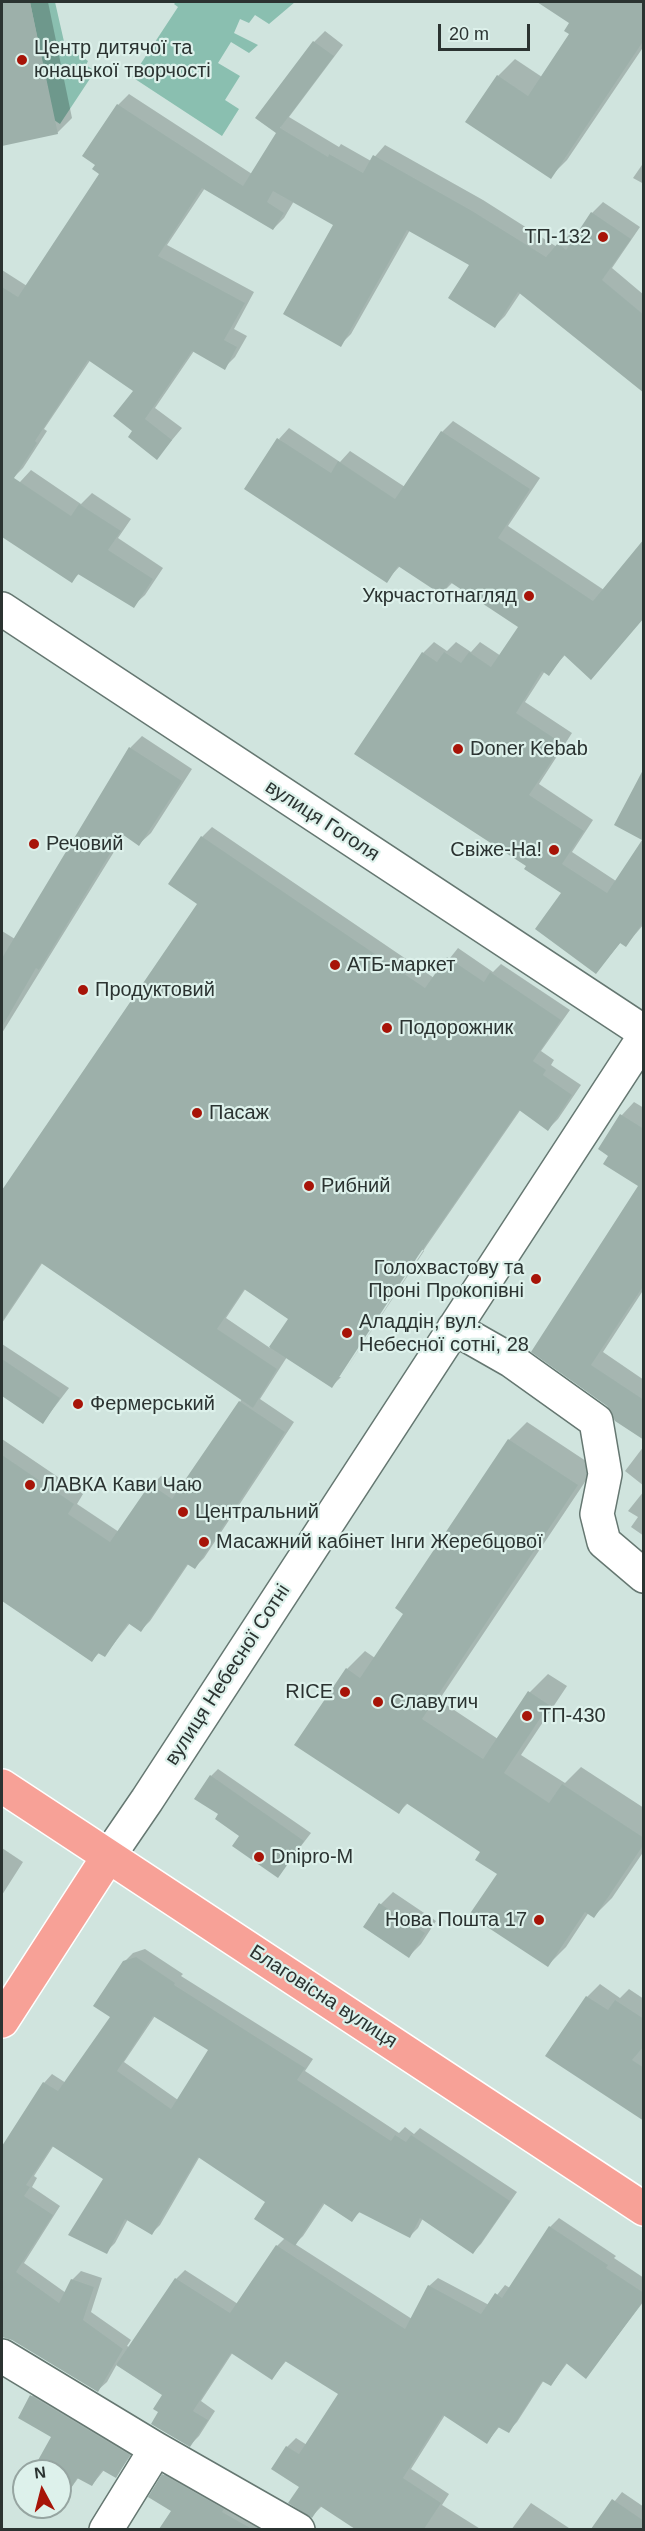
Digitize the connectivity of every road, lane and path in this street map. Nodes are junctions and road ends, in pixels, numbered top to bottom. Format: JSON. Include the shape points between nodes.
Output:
{"nodes":[{"id":1,"x":2,"y":609,"type":"edge"},
{"id":2,"x":644,"y":1032,"type":"edge"},
{"id":3,"x":644,"y":1037,"type":"edge"},
{"id":4,"x":454,"y":1328,"type":"junction"},
{"id":5,"x":644,"y":1576,"type":"edge"},
{"id":6,"x":2,"y":1786,"type":"edge"},
{"id":7,"x":108,"y":1857,"type":"junction"},
{"id":8,"x":2,"y":2021,"type":"edge"},
{"id":9,"x":644,"y":2209,"type":"edge"},
{"id":10,"x":2,"y":2356,"type":"edge"},
{"id":11,"x":156,"y":2449,"type":"junction"},
{"id":12,"x":106,"y":2529,"type":"edge"},
{"id":13,"x":298,"y":2529,"type":"edge"}],
"edges":[{"from":1,"to":2,"type":"street","name":"вулиця Гоголя"},
{"from":3,"to":4,"type":"street","name":"вулиця Небесної Сотні"},
{"from":4,"to":5,"type":"street","via":[[512,1361],[596,1421],[605,1474],[597,1514],[604,1542]]},
{"from":4,"to":7,"type":"street","name":"вулиця Небесної Сотні"},
{"from":6,"to":7,"type":"main road","name":"Благовісна вулиця"},
{"from":7,"to":8,"type":"main road","name":"вулиця Небесної Сотні"},
{"from":7,"to":9,"type":"main road","name":"Благовісна вулиця"},
{"from":10,"to":11,"type":"street"},
{"from":11,"to":12,"type":"street"},
{"from":11,"to":13,"type":"street"}]}
